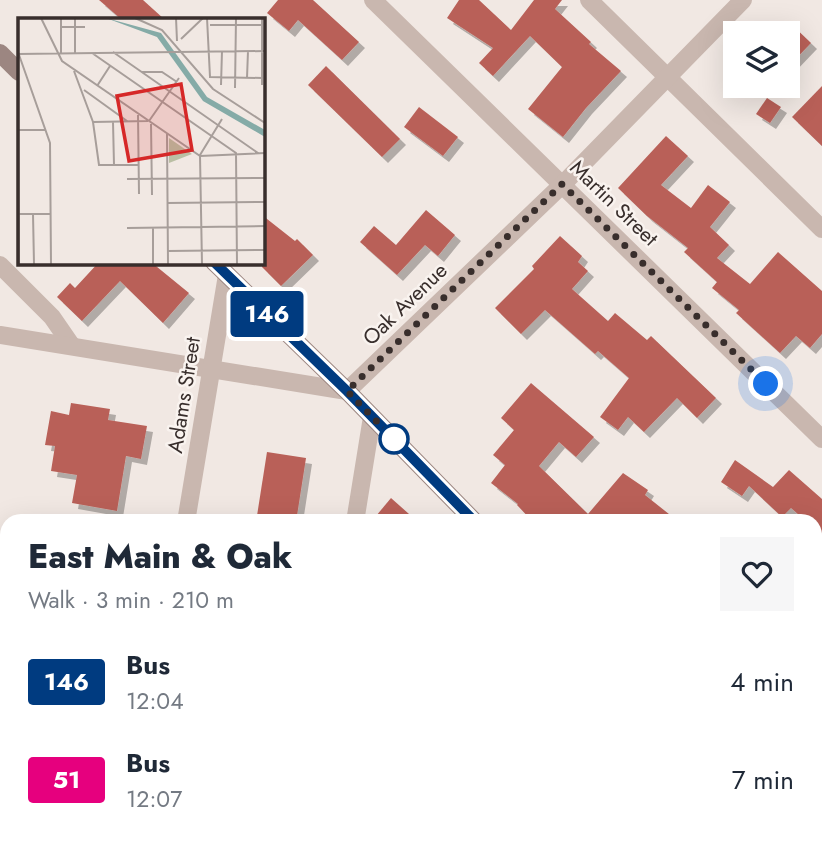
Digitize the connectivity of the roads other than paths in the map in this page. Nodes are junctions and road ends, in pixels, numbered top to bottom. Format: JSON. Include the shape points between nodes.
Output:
{"nodes":[{"id":1,"x":373,"y":0,"type":"edge"},
{"id":2,"x":589,"y":0,"type":"edge"},
{"id":3,"x":743,"y":0,"type":"edge"},
{"id":4,"x":0,"y":53,"type":"edge"},
{"id":5,"x":18,"y":71,"type":"edge"},
{"id":6,"x":666,"y":78,"type":"junction"},
{"id":7,"x":562,"y":184,"type":"junction"},
{"id":8,"x":822,"y":229,"type":"edge"},
{"id":9,"x":0,"y":265,"type":"edge"},
{"id":10,"x":221,"y":269,"type":"edge"},
{"id":11,"x":0,"y":335,"type":"edge"},
{"id":12,"x":72,"y":346,"type":"junction"},
{"id":13,"x":212,"y":368,"type":"junction"},
{"id":14,"x":347,"y":391,"type":"junction"},
{"id":15,"x":372,"y":417,"type":"junction"},
{"id":16,"x":822,"y":439,"type":"edge"},
{"id":17,"x":188,"y":514,"type":"edge"},
{"id":18,"x":356,"y":514,"type":"edge"},
{"id":19,"x":467,"y":514,"type":"edge"}],
"edges":[{"from":1,"to":7,"type":"street","name":"Martin Street"},
{"from":2,"to":6,"type":"street"},
{"from":3,"to":6,"type":"street","name":"Oak Avenue"},
{"from":4,"to":5,"type":"street"},
{"from":6,"to":7,"type":"street","name":"Oak Avenue"},
{"from":6,"to":8,"type":"street"},
{"from":7,"to":14,"type":"street","name":"Oak Avenue"},
{"from":7,"to":16,"type":"street","name":"Martin Street"},
{"from":9,"to":12,"type":"street","via":[[52,317]]},
{"from":10,"to":13,"type":"street","name":"Adams Street"},
{"from":10,"to":14,"type":"street"},
{"from":11,"to":12,"type":"street"},
{"from":12,"to":13,"type":"street"},
{"from":13,"to":14,"type":"street"},
{"from":13,"to":17,"type":"street","name":"Adams Street"},
{"from":14,"to":15,"type":"street"},
{"from":15,"to":18,"type":"street"},
{"from":15,"to":19,"type":"street"}]}
